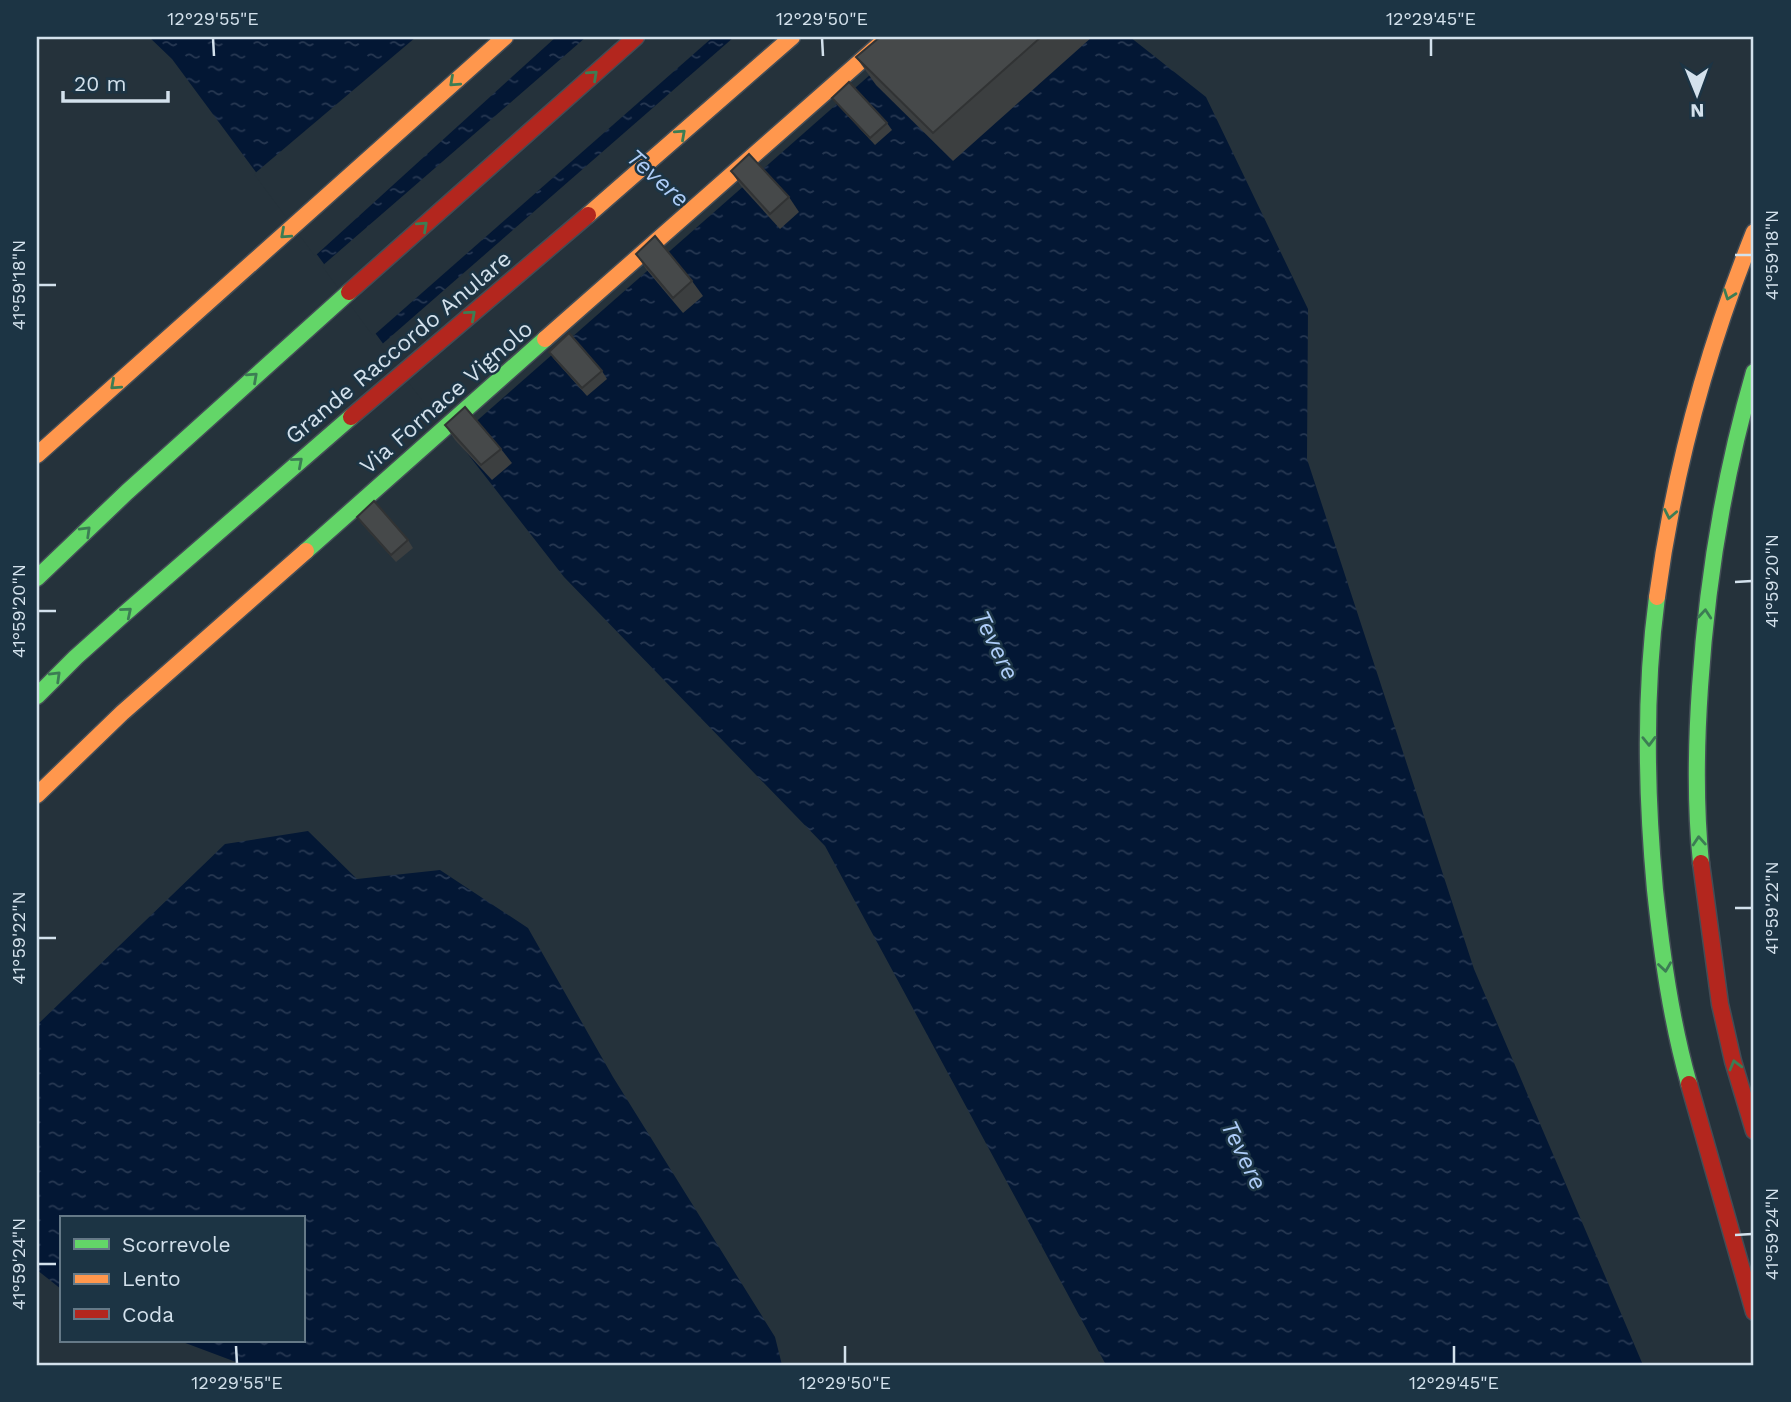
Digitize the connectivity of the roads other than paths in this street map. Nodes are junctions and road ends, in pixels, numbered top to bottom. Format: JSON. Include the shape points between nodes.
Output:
{"nodes":[{"id":1,"x":505,"y":37,"type":"edge"},
{"id":2,"x":636,"y":37,"type":"edge"},
{"id":3,"x":792,"y":37,"type":"edge"},
{"id":4,"x":888,"y":37,"type":"edge"},
{"id":5,"x":1754,"y":232,"type":"edge"},
{"id":6,"x":1754,"y":372,"type":"edge"},
{"id":7,"x":37,"y":455,"type":"edge"},
{"id":8,"x":37,"y":578,"type":"edge"},
{"id":9,"x":37,"y":696,"type":"edge"},
{"id":10,"x":37,"y":795,"type":"edge"},
{"id":11,"x":1754,"y":1131,"type":"edge"},
{"id":12,"x":1754,"y":1312,"type":"edge"}],
"edges":[{"from":1,"to":7,"type":"main road","one_way":true},
{"from":8,"to":2,"type":"main road","one_way":true,"via":[[229,399]]},
{"from":9,"to":3,"type":"main road","name":"Grande Raccordo Anulare","one_way":true,"via":[[280,478]]},
{"from":4,"to":10,"type":"main road","name":"Via Fornace Vignolo","via":[[122,713]]},
{"from":5,"to":12,"type":"main road","one_way":true,"via":[[1692,412],[1676,482],[1656,601],[1648,729],[1656,895],[1674,1024]]},
{"from":11,"to":6,"type":"main road","one_way":true,"via":[[1714,974],[1698,785],[1700,687],[1711,559],[1735,437]]}]}
